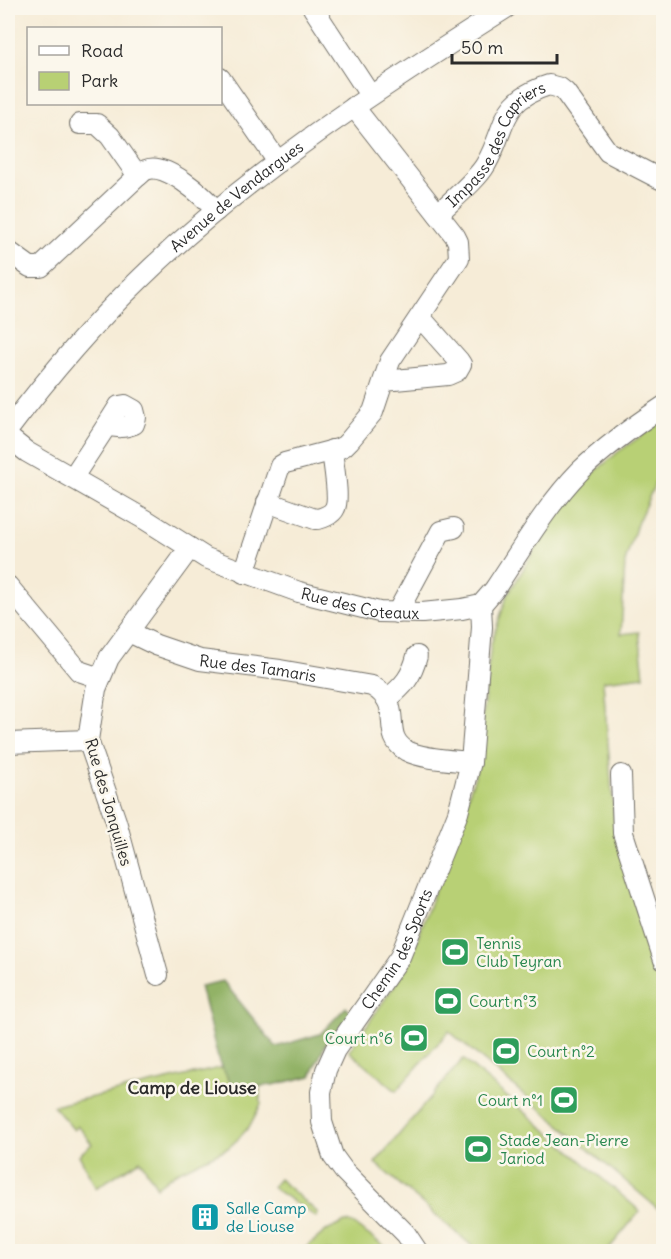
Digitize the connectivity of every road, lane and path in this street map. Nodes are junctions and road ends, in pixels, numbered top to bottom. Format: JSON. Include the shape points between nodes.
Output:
{"nodes":[{"id":1,"x":313,"y":8,"type":"edge"},
{"id":2,"x":506,"y":8,"type":"edge"},
{"id":3,"x":222,"y":81,"type":"edge"},
{"id":4,"x":370,"y":95,"type":"junction"},
{"id":5,"x":354,"y":107,"type":"junction"},
{"id":6,"x":80,"y":124,"type":"dead end"},
{"id":7,"x":278,"y":162,"type":"junction"},
{"id":8,"x":138,"y":176,"type":"junction"},
{"id":9,"x":663,"y":179,"type":"edge"},
{"id":10,"x":216,"y":212,"type":"junction"},
{"id":11,"x":438,"y":214,"type":"junction"},
{"id":12,"x":8,"y":251,"type":"edge"},
{"id":13,"x":420,"y":317,"type":"junction"},
{"id":14,"x":384,"y":381,"type":"junction"},
{"id":15,"x":663,"y":406,"type":"edge"},
{"id":16,"x":107,"y":425,"type":"dead end"},
{"id":17,"x":8,"y":430,"type":"edge"},
{"id":18,"x":8,"y":437,"type":"edge"},
{"id":19,"x":332,"y":450,"type":"junction"},
{"id":20,"x":73,"y":477,"type":"junction"},
{"id":21,"x":267,"y":502,"type":"junction"},
{"id":22,"x":454,"y":528,"type":"dead end"},
{"id":23,"x":190,"y":548,"type":"junction"},
{"id":24,"x":244,"y":573,"type":"junction"},
{"id":25,"x":8,"y":586,"type":"edge"},
{"id":26,"x":481,"y":605,"type":"junction"},
{"id":27,"x":397,"y":613,"type":"junction"},
{"id":28,"x":129,"y":632,"type":"junction"},
{"id":29,"x":417,"y":656,"type":"dead end"},
{"id":30,"x":100,"y":678,"type":"junction"},
{"id":31,"x":387,"y":699,"type":"junction"},
{"id":32,"x":88,"y":740,"type":"junction"},
{"id":33,"x":8,"y":742,"type":"edge"},
{"id":34,"x":471,"y":762,"type":"junction"},
{"id":35,"x":621,"y":774,"type":"dead end"},
{"id":36,"x":663,"y":960,"type":"edge"},
{"id":37,"x":158,"y":975,"type":"dead end"},
{"id":38,"x":418,"y":1251,"type":"edge"}],
"edges":[{"from":1,"to":4,"type":"street"},
{"from":2,"to":4,"type":"street","name":"Avenue de Vendargues"},
{"from":3,"to":7,"type":"street"},
{"from":4,"to":5,"type":"street","name":"Avenue de Vendargues"},
{"from":5,"to":7,"type":"street","name":"Avenue de Vendargues"},
{"from":5,"to":11,"type":"street"},
{"from":6,"to":8,"type":"street","via":[[97,124]]},
{"from":7,"to":10,"type":"street","name":"Avenue de Vendargues"},
{"from":8,"to":10,"type":"street","via":[[146,169],[165,172],[192,188]]},
{"from":8,"to":12,"type":"street","via":[[41,267],[25,264]]},
{"from":9,"to":11,"type":"street","name":"Impasse des Capriers","via":[[608,152],[565,92],[549,85],[511,107],[486,164]]},
{"from":10,"to":17,"type":"street","name":"Avenue de Vendargues","via":[[169,251],[99,320]]},
{"from":11,"to":13,"type":"street","via":[[458,242],[459,258]]},
{"from":13,"to":14,"type":"street","via":[[390,361]]},
{"from":13,"to":14,"type":"street","via":[[459,361],[459,368],[448,375]]},
{"from":14,"to":19,"type":"street","via":[[373,412],[344,446]]},
{"from":15,"to":26,"type":"street","via":[[582,470]]},
{"from":16,"to":20,"type":"street"},
{"from":18,"to":20,"type":"street","name":"Rue des Coteaux"},
{"from":19,"to":21,"type":"street","via":[[280,466]]},
{"from":19,"to":21,"type":"street","via":[[336,502],[332,512],[319,519]]},
{"from":20,"to":23,"type":"street","name":"Rue des Coteaux"},
{"from":21,"to":24,"type":"street"},
{"from":22,"to":27,"type":"street","via":[[441,531]]},
{"from":23,"to":24,"type":"street","name":"Rue des Coteaux"},
{"from":23,"to":28,"type":"street","name":"Rue des Jonquilles"},
{"from":24,"to":27,"type":"street","name":"Rue des Coteaux","via":[[355,608]]},
{"from":25,"to":30,"type":"street","via":[[79,671]]},
{"from":26,"to":27,"type":"street","name":"Rue des Coteaux","via":[[440,612]]},
{"from":26,"to":34,"type":"street","name":"Chemin des Sports"},
{"from":28,"to":30,"type":"street","name":"Rue des Jonquilles","via":[[109,658]]},
{"from":28,"to":31,"type":"street","name":"Rue des Tamaris","via":[[200,660],[364,684],[381,691]]},
{"from":29,"to":31,"type":"street","via":[[409,679]]},
{"from":30,"to":32,"type":"street","name":"Rue des Jonquilles"},
{"from":31,"to":34,"type":"street","via":[[399,745],[415,754]]},
{"from":32,"to":33,"type":"street"},
{"from":32,"to":37,"type":"street","name":"Rue des Jonquilles","via":[[116,821]]},
{"from":34,"to":38,"type":"street","name":"Chemin des Sports","via":[[458,813],[408,940],[388,976],[335,1050],[321,1092],[322,1122],[333,1156]]},
{"from":35,"to":36,"type":"street","via":[[623,833]]}]}
